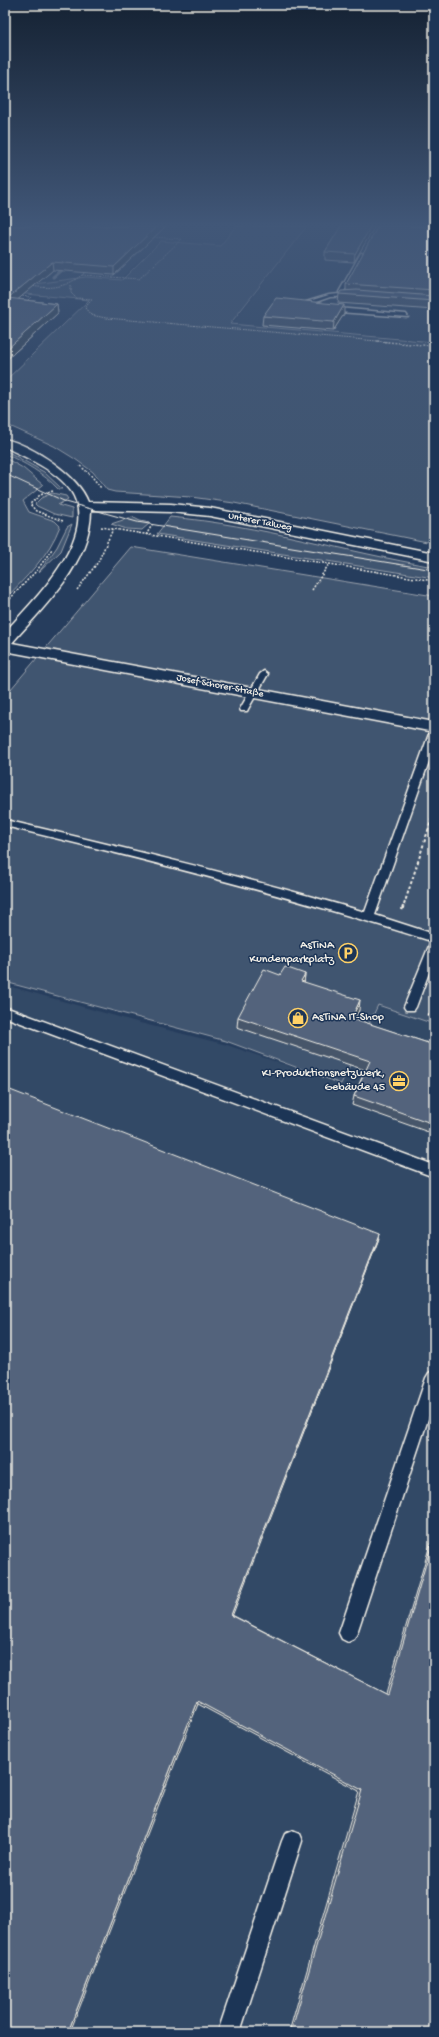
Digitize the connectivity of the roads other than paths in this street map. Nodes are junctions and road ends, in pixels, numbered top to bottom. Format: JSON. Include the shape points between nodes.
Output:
{"nodes":[{"id":1,"x":5,"y":443,"type":"edge"},
{"id":2,"x":84,"y":506,"type":"junction"},
{"id":3,"x":434,"y":557,"type":"edge"},
{"id":4,"x":5,"y":641,"type":"edge"},
{"id":5,"x":5,"y":646,"type":"edge"},
{"id":6,"x":264,"y":674,"type":"dead end"},
{"id":7,"x":253,"y":692,"type":"junction"},
{"id":8,"x":244,"y":709,"type":"dead end"},
{"id":9,"x":434,"y":727,"type":"edge"},
{"id":10,"x":434,"y":734,"type":"edge"},
{"id":11,"x":5,"y":823,"type":"edge"},
{"id":12,"x":369,"y":917,"type":"junction"},
{"id":13,"x":434,"y":938,"type":"edge"},
{"id":14,"x":434,"y":944,"type":"edge"},
{"id":15,"x":410,"y":1007,"type":"dead end"},
{"id":16,"x":5,"y":1012,"type":"edge"},
{"id":17,"x":434,"y":1171,"type":"edge"},
{"id":18,"x":434,"y":1378,"type":"edge"},
{"id":19,"x":348,"y":1633,"type":"dead end"},
{"id":20,"x":292,"y":1841,"type":"dead end"},
{"id":21,"x":229,"y":2032,"type":"edge"}],
"edges":[{"from":1,"to":2,"type":"street","via":[[48,465],[77,492]]},
{"from":2,"to":3,"type":"street","name":"Unterer Talweg","via":[[210,512]]},
{"from":2,"to":4,"type":"street","via":[[86,524],[74,556]]},
{"from":5,"to":7,"type":"street","name":"Josef-Schorer-Straße"},
{"from":6,"to":7,"type":"lane"},
{"from":7,"to":8,"type":"lane"},
{"from":7,"to":9,"type":"street","name":"Josef-Schorer-Straße"},
{"from":10,"to":12,"type":"lane"},
{"from":11,"to":12,"type":"lane","via":[[158,858]]},
{"from":12,"to":13,"type":"lane"},
{"from":14,"to":15,"type":"lane"},
{"from":16,"to":17,"type":"lane"},
{"from":18,"to":19,"type":"lane"},
{"from":20,"to":21,"type":"lane"}]}
